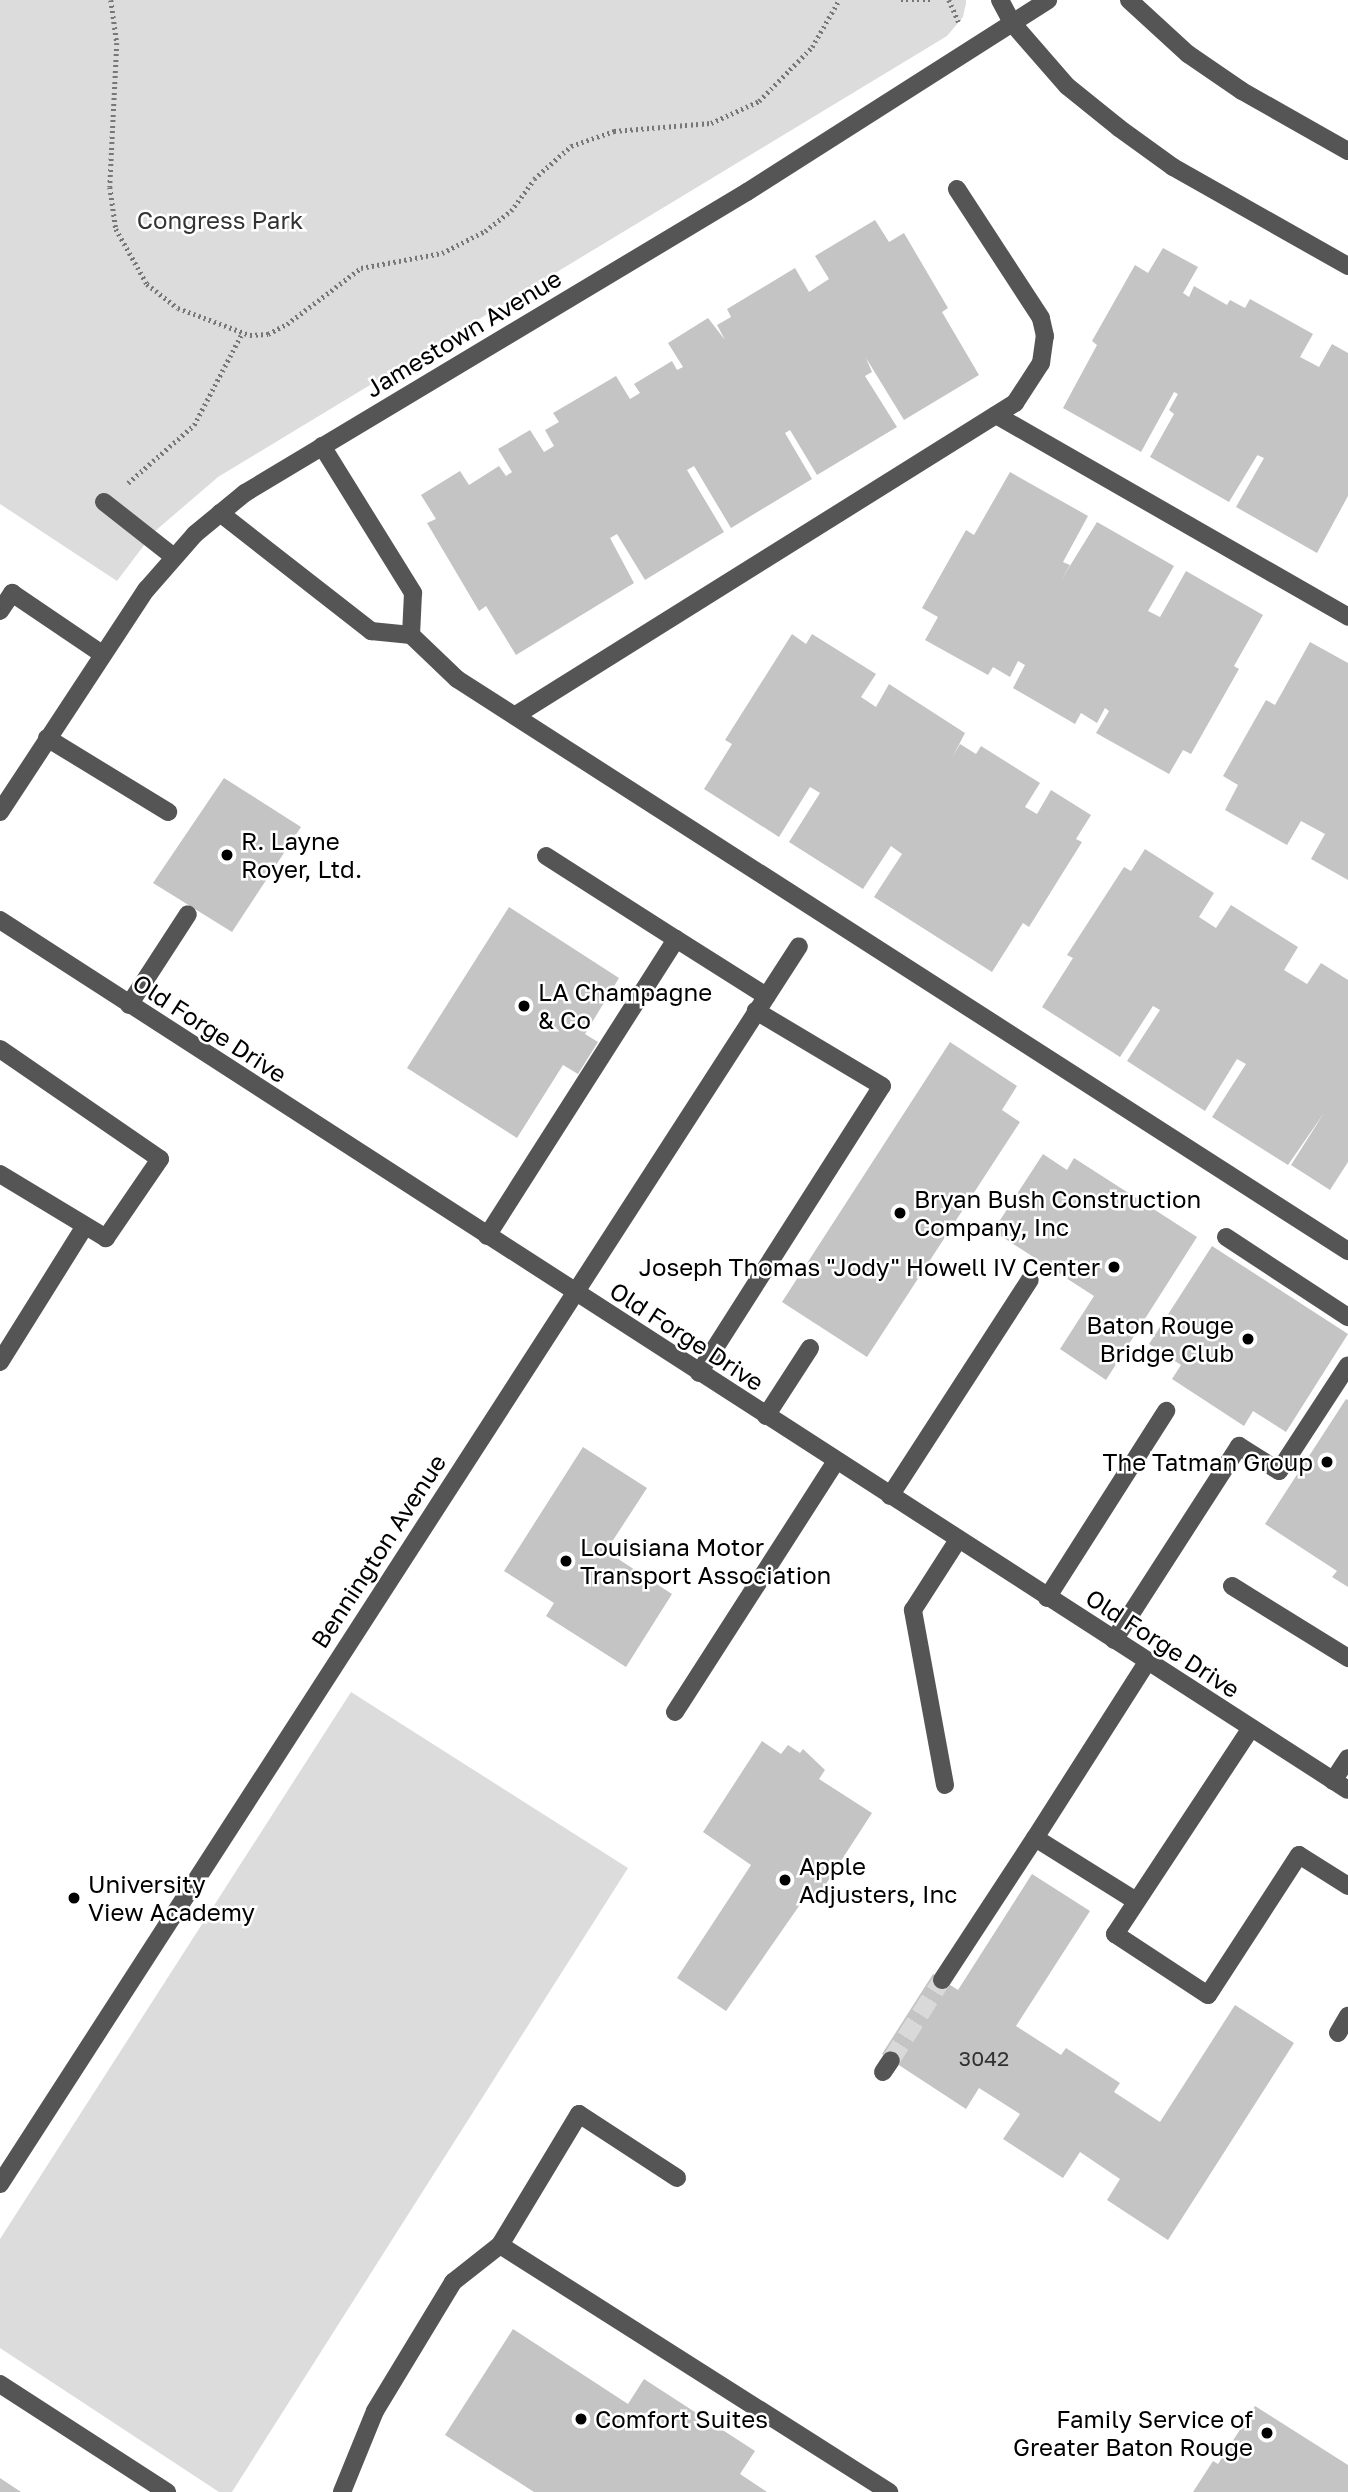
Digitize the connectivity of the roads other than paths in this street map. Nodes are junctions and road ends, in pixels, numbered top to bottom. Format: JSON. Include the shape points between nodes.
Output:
{"nodes":[{"id":1,"x":1000,"y":0,"type":"edge"},
{"id":2,"x":1048,"y":0,"type":"edge"},
{"id":3,"x":1129,"y":0,"type":"edge"},
{"id":4,"x":1013,"y":24,"type":"junction"},
{"id":5,"x":1348,"y":151,"type":"edge"},
{"id":6,"x":957,"y":189,"type":"dead end"},
{"id":7,"x":1348,"y":266,"type":"edge"},
{"id":8,"x":996,"y":415,"type":"junction"},
{"id":9,"x":322,"y":446,"type":"junction"},
{"id":10,"x":104,"y":502,"type":"road end"},
{"id":11,"x":220,"y":513,"type":"junction"},
{"id":12,"x":174,"y":557,"type":"junction"},
{"id":13,"x":0,"y":611,"type":"edge"},
{"id":14,"x":1348,"y":617,"type":"edge"},
{"id":15,"x":411,"y":635,"type":"junction"},
{"id":16,"x":102,"y":654,"type":"junction"},
{"id":17,"x":516,"y":715,"type":"junction"},
{"id":18,"x":47,"y":738,"type":"junction"},
{"id":19,"x":168,"y":811,"type":"dead end"},
{"id":20,"x":0,"y":812,"type":"edge"},
{"id":21,"x":546,"y":856,"type":"dead end"},
{"id":22,"x":188,"y":914,"type":"dead end"},
{"id":23,"x":0,"y":920,"type":"edge"},
{"id":24,"x":676,"y":939,"type":"junction"},
{"id":25,"x":799,"y":946,"type":"dead end"},
{"id":26,"x":766,"y":996,"type":"junction"},
{"id":27,"x":129,"y":1004,"type":"junction"},
{"id":28,"x":756,"y":1011,"type":"junction"},
{"id":29,"x":0,"y":1049,"type":"edge"},
{"id":30,"x":0,"y":1174,"type":"edge"},
{"id":31,"x":85,"y":1226,"type":"junction"},
{"id":32,"x":487,"y":1236,"type":"junction"},
{"id":33,"x":1226,"y":1237,"type":"dead end"},
{"id":34,"x":1348,"y":1251,"type":"edge"},
{"id":35,"x":1030,"y":1280,"type":"dead end"},
{"id":36,"x":575,"y":1292,"type":"junction"},
{"id":37,"x":1348,"y":1317,"type":"edge"},
{"id":38,"x":810,"y":1348,"type":"dead end"},
{"id":39,"x":0,"y":1362,"type":"edge"},
{"id":40,"x":1348,"y":1365,"type":"edge"},
{"id":41,"x":698,"y":1373,"type":"junction"},
{"id":42,"x":1166,"y":1411,"type":"dead end"},
{"id":43,"x":766,"y":1416,"type":"junction"},
{"id":44,"x":836,"y":1461,"type":"junction"},
{"id":45,"x":890,"y":1496,"type":"junction"},
{"id":46,"x":958,"y":1540,"type":"junction"},
{"id":47,"x":1232,"y":1586,"type":"dead end"},
{"id":48,"x":1047,"y":1598,"type":"junction"},
{"id":49,"x":1114,"y":1640,"type":"junction"},
{"id":50,"x":1348,"y":1658,"type":"edge"},
{"id":51,"x":1147,"y":1662,"type":"junction"},
{"id":52,"x":675,"y":1712,"type":"dead end"},
{"id":53,"x":1251,"y":1728,"type":"junction"},
{"id":54,"x":1348,"y":1758,"type":"edge"},
{"id":55,"x":945,"y":1785,"type":"dead end"},
{"id":56,"x":1340,"y":1786,"type":"edge"},
{"id":57,"x":1035,"y":1838,"type":"junction"},
{"id":58,"x":1348,"y":1886,"type":"edge"},
{"id":59,"x":1136,"y":1901,"type":"junction"},
{"id":60,"x":942,"y":1980,"type":"tunnel mouth"},
{"id":61,"x":1348,"y":2016,"type":"edge"},
{"id":62,"x":1338,"y":2033,"type":"dead end"},
{"id":63,"x":677,"y":2178,"type":"dead end"},
{"id":64,"x":0,"y":2184,"type":"edge"},
{"id":65,"x":500,"y":2245,"type":"junction"},
{"id":66,"x":0,"y":2384,"type":"edge"},
{"id":67,"x":348,"y":2490,"type":"edge"},
{"id":68,"x":167,"y":2492,"type":"edge"},
{"id":69,"x":889,"y":2492,"type":"edge"}],
"edges":[{"from":1,"to":4,"type":"street"},
{"from":2,"to":4,"type":"street","name":"Jamestown Avenue"},
{"from":3,"to":5,"type":"street","via":[[1188,54],[1242,91]]},
{"from":4,"to":7,"type":"street","via":[[1067,86],[1173,167]]},
{"from":4,"to":9,"type":"street","name":"Jamestown Avenue","via":[[747,192]]},
{"from":6,"to":8,"type":"street","via":[[1041,318],[1045,336],[1041,363],[1031,385]]},
{"from":8,"to":14,"type":"street"},
{"from":8,"to":17,"type":"street"},
{"from":9,"to":11,"type":"street","name":"Jamestown Avenue"},
{"from":9,"to":15,"type":"street","via":[[413,593]]},
{"from":10,"to":12,"type":"street"},
{"from":11,"to":12,"type":"street","name":"Jamestown Avenue"},
{"from":11,"to":15,"type":"street","via":[[371,631]]},
{"from":12,"to":16,"type":"street","name":"Jamestown Avenue"},
{"from":13,"to":16,"type":"street","via":[[12,593]]},
{"from":15,"to":17,"type":"street","via":[[457,679]]},
{"from":16,"to":18,"type":"street","name":"Jamestown Avenue"},
{"from":17,"to":34,"type":"street"},
{"from":18,"to":19,"type":"street"},
{"from":18,"to":20,"type":"street","name":"Jamestown Avenue"},
{"from":21,"to":24,"type":"street"},
{"from":22,"to":27,"type":"street"},
{"from":23,"to":27,"type":"street","name":"Old Forge Drive"},
{"from":24,"to":26,"type":"street"},
{"from":24,"to":32,"type":"street"},
{"from":25,"to":26,"type":"street","name":"Bennington Avenue"},
{"from":26,"to":28,"type":"street","name":"Bennington Avenue"},
{"from":27,"to":32,"type":"street","name":"Old Forge Drive"},
{"from":28,"to":36,"type":"street","name":"Bennington Avenue"},
{"from":28,"to":41,"type":"street","via":[[882,1086]]},
{"from":29,"to":31,"type":"street","via":[[160,1159],[106,1238]]},
{"from":30,"to":31,"type":"street"},
{"from":31,"to":39,"type":"street"},
{"from":32,"to":36,"type":"street","name":"Old Forge Drive"},
{"from":33,"to":37,"type":"street"},
{"from":35,"to":45,"type":"street"},
{"from":36,"to":41,"type":"street","name":"Old Forge Drive"},
{"from":36,"to":64,"type":"street","name":"Bennington Avenue"},
{"from":38,"to":43,"type":"street"},
{"from":40,"to":49,"type":"street","via":[[1279,1471],[1239,1446]]},
{"from":41,"to":43,"type":"street","name":"Old Forge Drive"},
{"from":42,"to":48,"type":"street"},
{"from":43,"to":44,"type":"street","name":"Old Forge Drive"},
{"from":44,"to":45,"type":"street","name":"Old Forge Drive"},
{"from":44,"to":52,"type":"street"},
{"from":45,"to":46,"type":"street","name":"Old Forge Drive"},
{"from":46,"to":48,"type":"street","name":"Old Forge Drive"},
{"from":46,"to":55,"type":"street","via":[[913,1610]]},
{"from":47,"to":50,"type":"street"},
{"from":48,"to":49,"type":"street","name":"Old Forge Drive"},
{"from":49,"to":51,"type":"street","name":"Old Forge Drive"},
{"from":51,"to":53,"type":"street","name":"Old Forge Drive"},
{"from":51,"to":57,"type":"street"},
{"from":53,"to":56,"type":"street","name":"Old Forge Drive"},
{"from":53,"to":59,"type":"street"},
{"from":54,"to":56,"type":"street"},
{"from":57,"to":59,"type":"street"},
{"from":57,"to":60,"type":"street"},
{"from":58,"to":59,"type":"street","via":[[1299,1855],[1208,1996],[1115,1934]]},
{"from":61,"to":62,"type":"street"},
{"from":63,"to":65,"type":"street","via":[[579,2115]]},
{"from":65,"to":67,"type":"street","via":[[453,2283],[375,2412]]},
{"from":65,"to":69,"type":"street"},
{"from":66,"to":68,"type":"street"}]}
